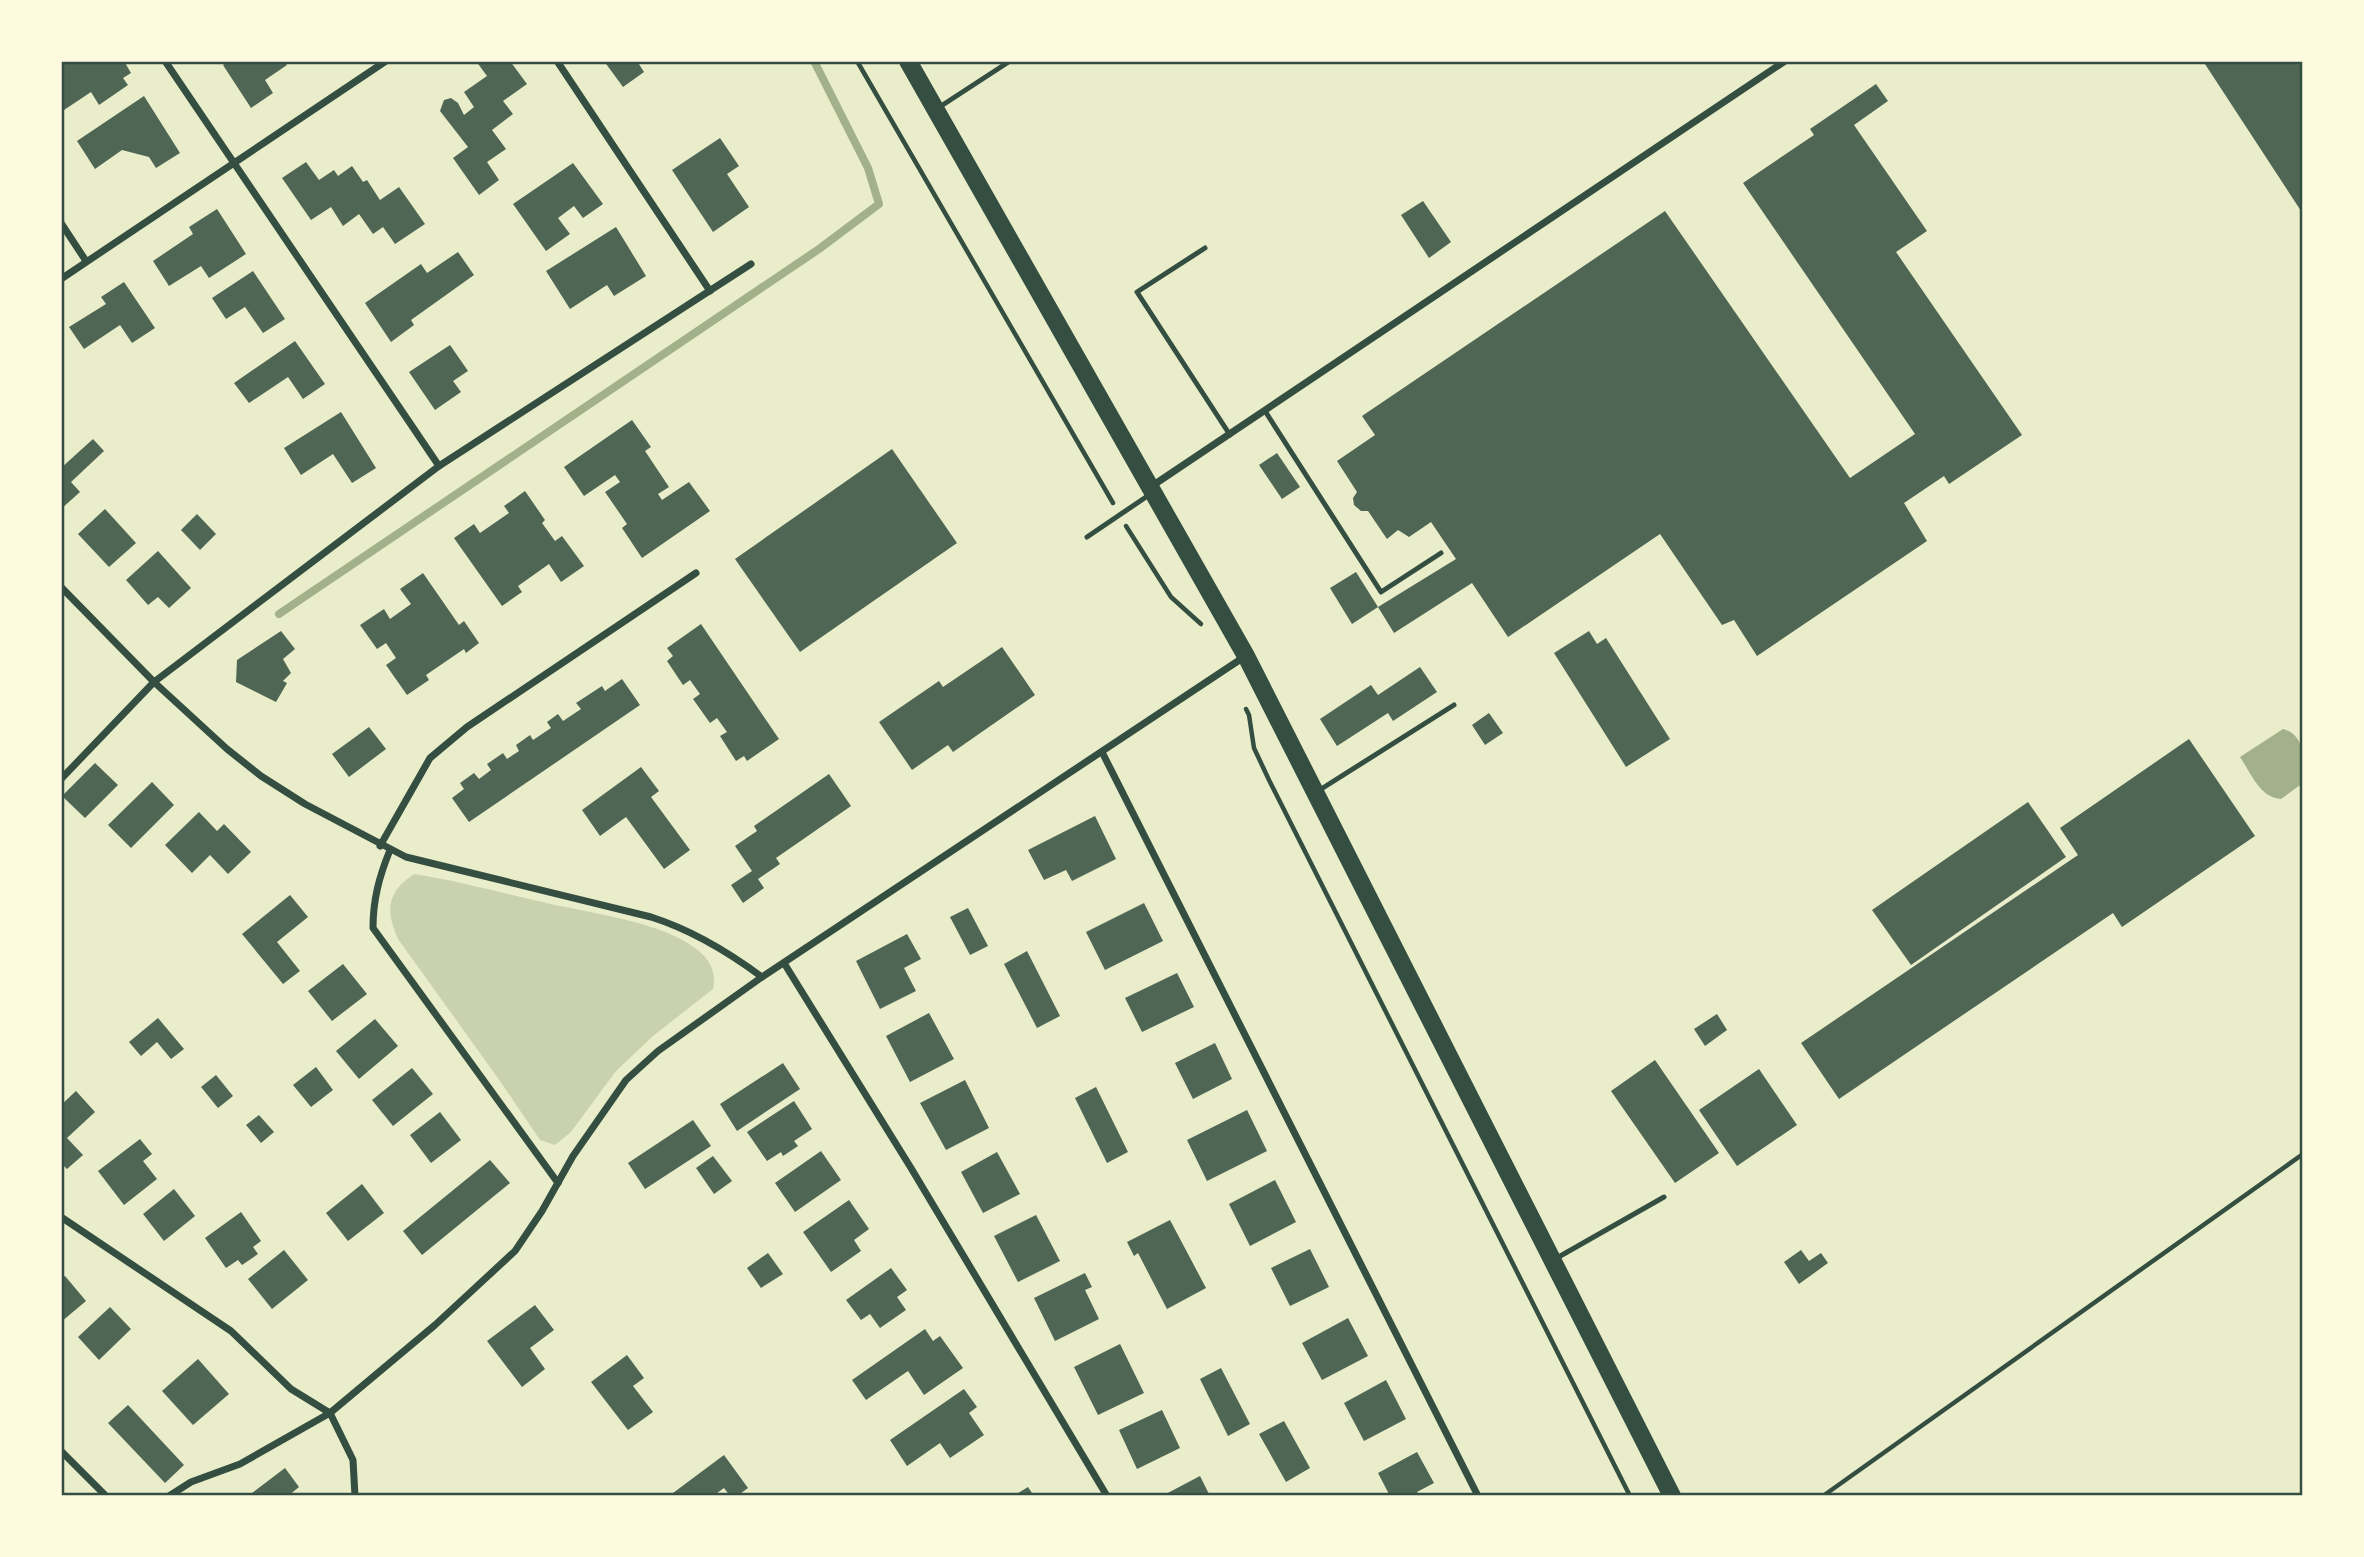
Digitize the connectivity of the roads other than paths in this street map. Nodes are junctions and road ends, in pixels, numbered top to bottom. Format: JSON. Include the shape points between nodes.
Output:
{"nodes":[{"id":1,"x":165,"y":61,"type":"edge"},
{"id":2,"x":386,"y":61,"type":"edge"},
{"id":3,"x":557,"y":61,"type":"edge"},
{"id":4,"x":908,"y":61,"type":"edge"},
{"id":5,"x":1010,"y":61,"type":"edge"},
{"id":6,"x":1785,"y":61,"type":"edge"},
{"id":7,"x":935,"y":109,"type":"junction"},
{"id":8,"x":233,"y":163,"type":"junction"},
{"id":9,"x":61,"y":223,"type":"edge"},
{"id":10,"x":1205,"y":248,"type":"dead end"},
{"id":11,"x":86,"y":261,"type":"junction"},
{"id":12,"x":751,"y":264,"type":"dead end"},
{"id":13,"x":61,"y":279,"type":"edge"},
{"id":14,"x":710,"y":291,"type":"junction"},
{"id":15,"x":1265,"y":411,"type":"junction"},
{"id":16,"x":1230,"y":435,"type":"junction"},
{"id":17,"x":439,"y":466,"type":"junction"},
{"id":18,"x":1153,"y":489,"type":"junction"},
{"id":19,"x":1087,"y":537,"type":"dead end"},
{"id":20,"x":1441,"y":553,"type":"dead end"},
{"id":21,"x":696,"y":573,"type":"dead end"},
{"id":22,"x":61,"y":587,"type":"edge"},
{"id":23,"x":1247,"y":656,"type":"junction"},
{"id":24,"x":155,"y":682,"type":"junction"},
{"id":25,"x":1454,"y":705,"type":"dead end"},
{"id":26,"x":1102,"y":752,"type":"junction"},
{"id":27,"x":61,"y":779,"type":"edge"},
{"id":28,"x":1315,"y":792,"type":"junction"},
{"id":29,"x":380,"y":846,"type":"junction"},
{"id":30,"x":390,"y":850,"type":"junction"},
{"id":31,"x":784,"y":963,"type":"junction"},
{"id":32,"x":762,"y":977,"type":"junction"},
{"id":33,"x":558,"y":1184,"type":"junction"},
{"id":34,"x":1664,"y":1197,"type":"dead end"},
{"id":35,"x":61,"y":1217,"type":"edge"},
{"id":36,"x":1552,"y":1260,"type":"junction"},
{"id":37,"x":330,"y":1413,"type":"junction"},
{"id":38,"x":61,"y":1451,"type":"edge"},
{"id":39,"x":106,"y":1496,"type":"edge"},
{"id":40,"x":169,"y":1496,"type":"edge"},
{"id":41,"x":355,"y":1496,"type":"edge"},
{"id":42,"x":1107,"y":1496,"type":"edge"},
{"id":43,"x":1478,"y":1496,"type":"edge"},
{"id":44,"x":1672,"y":1496,"type":"edge"}],
"edges":[{"from":1,"to":8,"type":"street"},
{"from":2,"to":8,"type":"street"},
{"from":3,"to":14,"type":"street"},
{"from":4,"to":7,"type":"main road"},
{"from":5,"to":7,"type":"lane"},
{"from":6,"to":15,"type":"street"},
{"from":7,"to":18,"type":"main road"},
{"from":8,"to":11,"type":"street"},
{"from":8,"to":17,"type":"street"},
{"from":9,"to":11,"type":"street"},
{"from":10,"to":16,"type":"lane","via":[[1137,292]]},
{"from":11,"to":13,"type":"street"},
{"from":12,"to":14,"type":"street"},
{"from":14,"to":17,"type":"street"},
{"from":15,"to":16,"type":"street"},
{"from":15,"to":20,"type":"lane","via":[[1381,592]]},
{"from":16,"to":18,"type":"street"},
{"from":17,"to":24,"type":"street"},
{"from":18,"to":19,"type":"lane"},
{"from":18,"to":23,"type":"main road"},
{"from":21,"to":29,"type":"street","via":[[467,727],[429,758]]},
{"from":22,"to":24,"type":"street"},
{"from":23,"to":26,"type":"street"},
{"from":23,"to":28,"type":"main road"},
{"from":24,"to":27,"type":"street"},
{"from":24,"to":29,"type":"street","via":[[261,776]]},
{"from":25,"to":28,"type":"lane"},
{"from":26,"to":31,"type":"street"},
{"from":26,"to":43,"type":"street"},
{"from":28,"to":36,"type":"main road"},
{"from":29,"to":30,"type":"street"},
{"from":30,"to":32,"type":"street","via":[[651,916],[722,948]]},
{"from":30,"to":33,"type":"street","via":[[377,881],[373,928]]},
{"from":31,"to":32,"type":"street"},
{"from":31,"to":42,"type":"street"},
{"from":32,"to":33,"type":"street","via":[[658,1051],[626,1080]]},
{"from":33,"to":37,"type":"street","via":[[515,1251]]},
{"from":34,"to":36,"type":"lane"},
{"from":35,"to":37,"type":"street","via":[[231,1331],[291,1389]]},
{"from":36,"to":44,"type":"main road"},
{"from":37,"to":40,"type":"street","via":[[240,1464],[191,1482]]},
{"from":37,"to":41,"type":"street","via":[[352,1460]]},
{"from":38,"to":39,"type":"street"}]}
